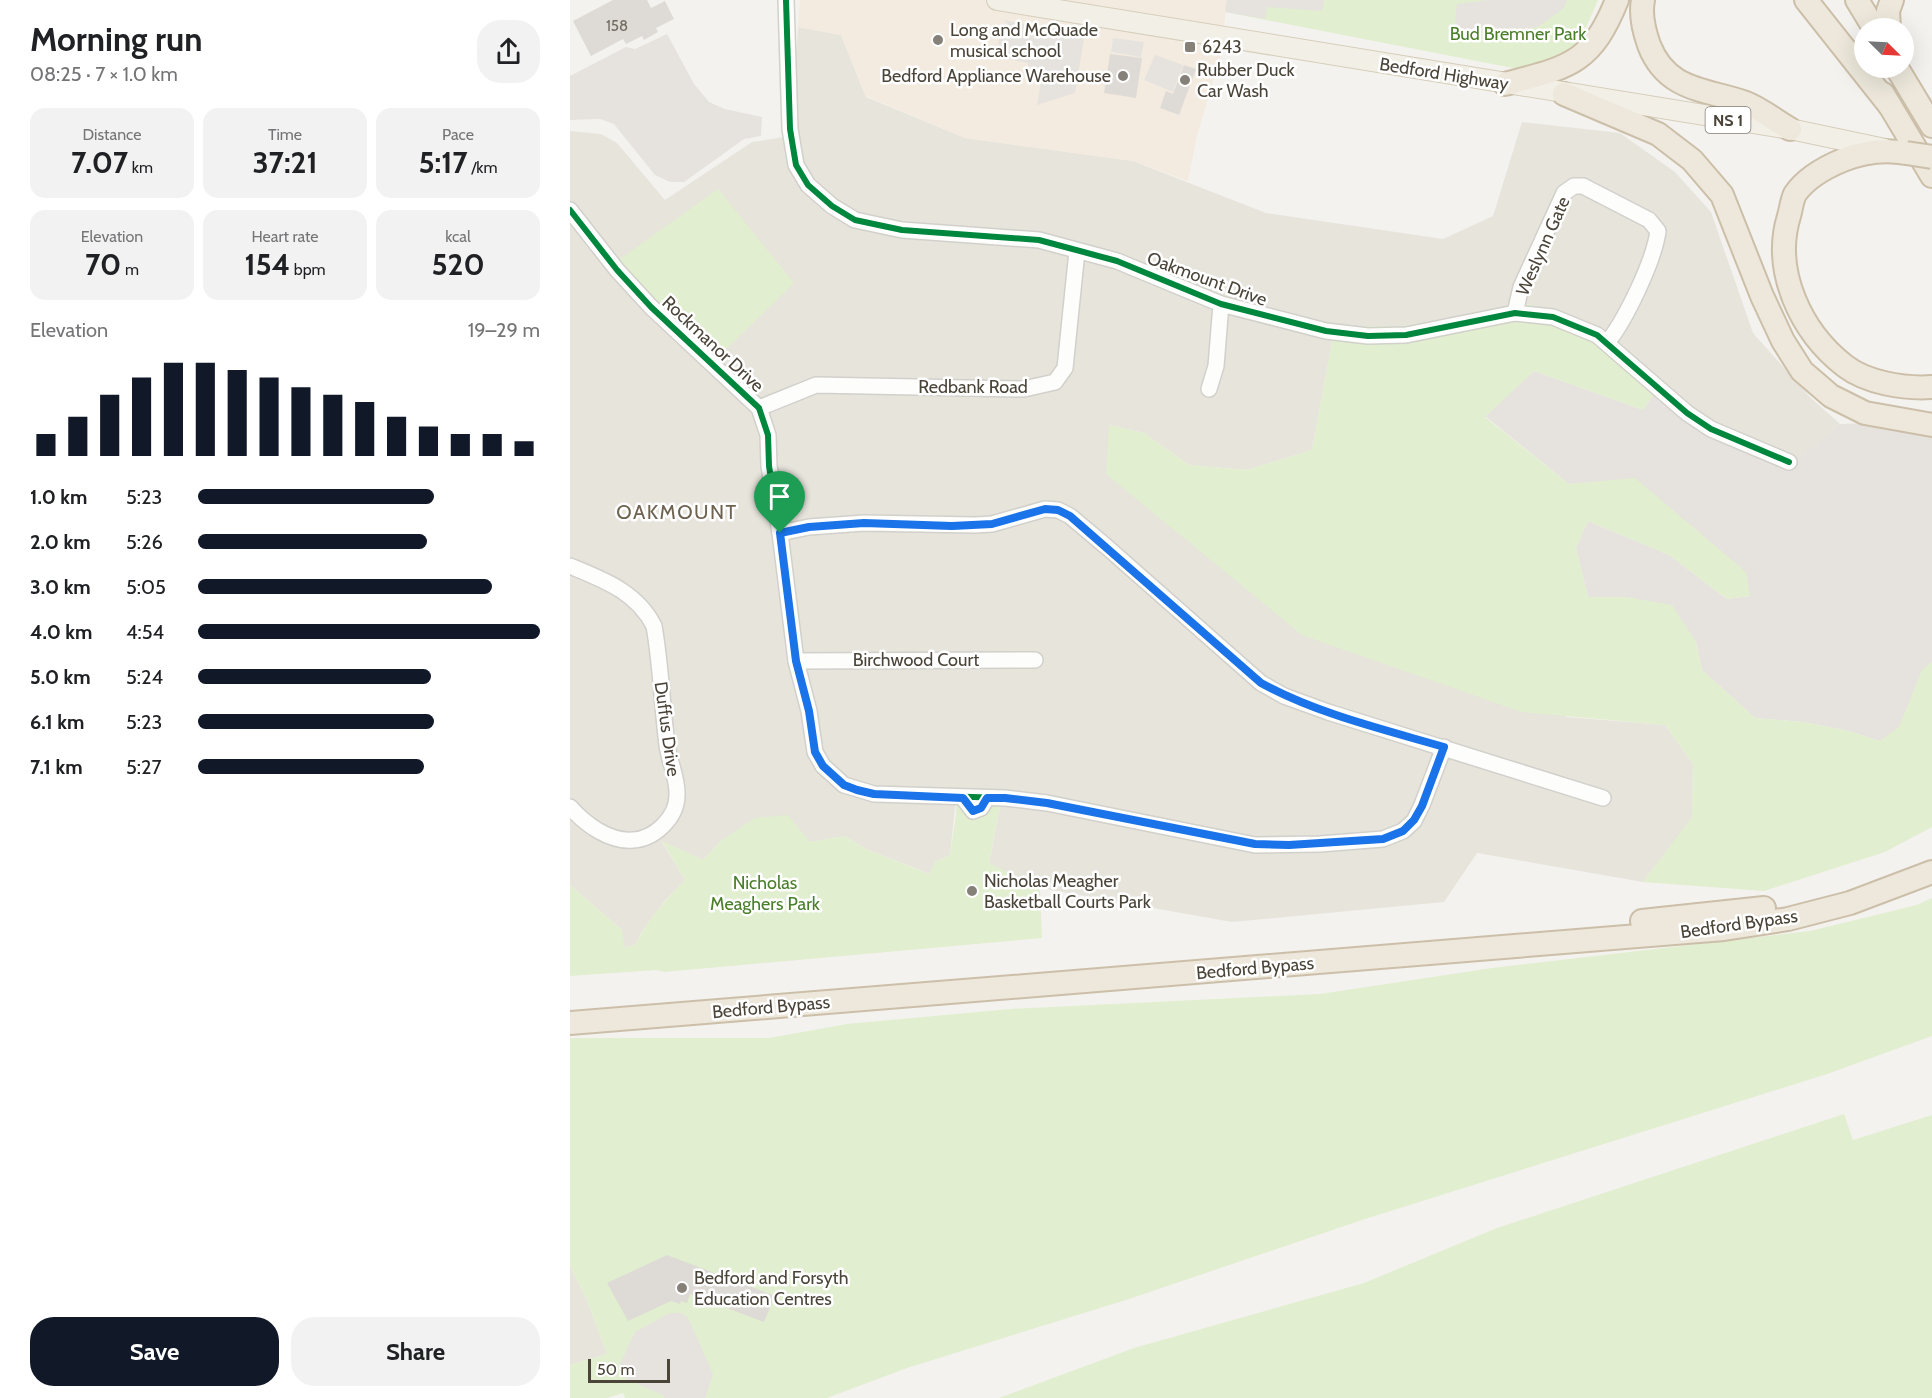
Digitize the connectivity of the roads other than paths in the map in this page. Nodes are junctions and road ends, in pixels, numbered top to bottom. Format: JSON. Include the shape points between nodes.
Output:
{"nodes":[{"id":1,"x":786,"y":0,"type":"edge"},
{"id":2,"x":996,"y":0,"type":"edge"},
{"id":3,"x":1617,"y":0,"type":"edge"},
{"id":4,"x":1643,"y":0,"type":"edge"},
{"id":5,"x":1806,"y":0,"type":"edge"},
{"id":6,"x":1826,"y":0,"type":"edge"},
{"id":7,"x":1857,"y":0,"type":"edge"},
{"id":8,"x":1892,"y":0,"type":"edge"},
{"id":9,"x":1868,"y":18,"type":"edge"},
{"id":10,"x":1888,"y":18,"type":"edge"},
{"id":11,"x":1854,"y":47,"type":"edge"},
{"id":12,"x":1873,"y":78,"type":"edge"},
{"id":13,"x":1903,"y":78,"type":"edge"},
{"id":14,"x":1911,"y":78,"type":"edge"},
{"id":15,"x":1505,"y":84,"type":"junction"},
{"id":16,"x":1564,"y":94,"type":"junction"},
{"id":17,"x":1890,"y":105,"type":"junction"},
{"id":18,"x":1932,"y":124,"type":"edge"},
{"id":19,"x":1790,"y":129,"type":"junction"},
{"id":20,"x":1898,"y":151,"type":"junction"},
{"id":21,"x":1932,"y":157,"type":"edge"},
{"id":22,"x":1932,"y":176,"type":"edge"},
{"id":23,"x":570,"y":210,"type":"edge"},
{"id":24,"x":1077,"y":251,"type":"junction"},
{"id":25,"x":1221,"y":304,"type":"junction"},
{"id":26,"x":1515,"y":313,"type":"junction"},
{"id":27,"x":1607,"y":343,"type":"junction"},
{"id":28,"x":1932,"y":387,"type":"edge"},
{"id":29,"x":1209,"y":389,"type":"dead end"},
{"id":30,"x":759,"y":408,"type":"junction"},
{"id":31,"x":1932,"y":425,"type":"edge"},
{"id":32,"x":1789,"y":462,"type":"dead end"},
{"id":33,"x":780,"y":533,"type":"junction"},
{"id":34,"x":570,"y":566,"type":"edge"},
{"id":35,"x":1035,"y":660,"type":"dead end"},
{"id":36,"x":796,"y":661,"type":"junction"},
{"id":37,"x":1444,"y":747,"type":"junction"},
{"id":38,"x":1603,"y":798,"type":"dead end"},
{"id":39,"x":570,"y":807,"type":"edge"},
{"id":40,"x":1932,"y":860,"type":"edge"},
{"id":41,"x":1932,"y":872,"type":"edge"},
{"id":42,"x":570,"y":1008,"type":"edge"},
{"id":43,"x":570,"y":1023,"type":"edge"}],
"edges":[{"from":1,"to":24,"type":"street","name":"Oakmount Drive","via":[[796,165],[808,185],[832,206],[855,220],[902,230],[1039,240]]},
{"from":2,"to":15,"type":"main road","name":"Bedford Highway","number":"NS 1"},
{"from":3,"to":15,"type":"highway","via":[[1595,43],[1579,59]]},
{"from":4,"to":19,"type":"highway","via":[[1644,32],[1655,62],[1681,83],[1748,104]]},
{"from":5,"to":17,"type":"highway"},
{"from":6,"to":11,"type":"highway"},
{"from":7,"to":9,"type":"highway"},
{"from":8,"to":10,"type":"highway"},
{"from":12,"to":17,"type":"highway"},
{"from":13,"to":18,"type":"highway"},
{"from":14,"to":18,"type":"highway"},
{"from":15,"to":16,"type":"main road","name":"Bedford Highway","number":"NS 1"},
{"from":16,"to":19,"type":"main road","name":"Bedford Highway","number":"NS 1"},
{"from":16,"to":31,"type":"highway","via":[[1658,134],[1692,160],[1722,195],[1762,296],[1802,371],[1831,396],[1865,413]]},
{"from":17,"to":22,"type":"highway"},
{"from":19,"to":20,"type":"main road","name":"Bedford Highway","number":"NS 1"},
{"from":20,"to":21,"type":"highway","bridge":true},
{"from":20,"to":28,"type":"highway","via":[[1855,155],[1822,168],[1795,195],[1784,230],[1785,266],[1795,302],[1820,344],[1847,368],[1889,386]]},
{"from":23,"to":30,"type":"street","name":"Rockmanor Drive","via":[[651,307]]},
{"from":24,"to":25,"type":"street","name":"Oakmount Drive","via":[[1117,261]]},
{"from":24,"to":30,"type":"street","name":"Redbank Road","via":[[1065,368],[1055,382],[1024,389],[816,385]]},
{"from":25,"to":26,"type":"street","name":"Oakmount Drive","via":[[1297,325],[1368,336],[1440,330]]},
{"from":25,"to":29,"type":"street","via":[[1216,366]]},
{"from":26,"to":27,"type":"street","name":"Oakmount Drive","via":[[1553,317]]},
{"from":26,"to":27,"type":"street","name":"Weslynn Gate","via":[[1521,287],[1564,192],[1583,186],[1649,220],[1658,231],[1625,314]]},
{"from":27,"to":32,"type":"street","name":"Oakmount Drive","via":[[1711,429]]},
{"from":30,"to":33,"type":"street","name":"Rockmanor Drive","via":[[768,435]]},
{"from":33,"to":36,"type":"street","name":"Rockmanor Drive"},
{"from":33,"to":37,"type":"street","via":[[864,523],[992,524],[1045,509],[1058,510],[1108,548],[1261,683],[1328,712]]},
{"from":34,"to":39,"type":"street","name":"Duffus Drive","via":[[615,585],[647,612],[654,626],[667,749],[677,796],[671,814],[658,831],[643,840],[615,839]]},
{"from":35,"to":36,"type":"street","name":"Birchwood Court"},
{"from":36,"to":37,"type":"street","name":"Rockmanor Drive","via":[[815,752],[823,766],[839,781],[874,794],[1047,803],[1255,844],[1383,839],[1403,831],[1414,820]]},
{"from":37,"to":38,"type":"street"},
{"from":40,"to":42,"type":"highway","name":"Bedford Bypass","via":[[1848,892],[1791,905],[1723,913],[1350,948]]},
{"from":41,"to":43,"type":"highway","name":"Bedford Bypass","via":[[1850,903],[1788,919],[1724,929]]}]}
